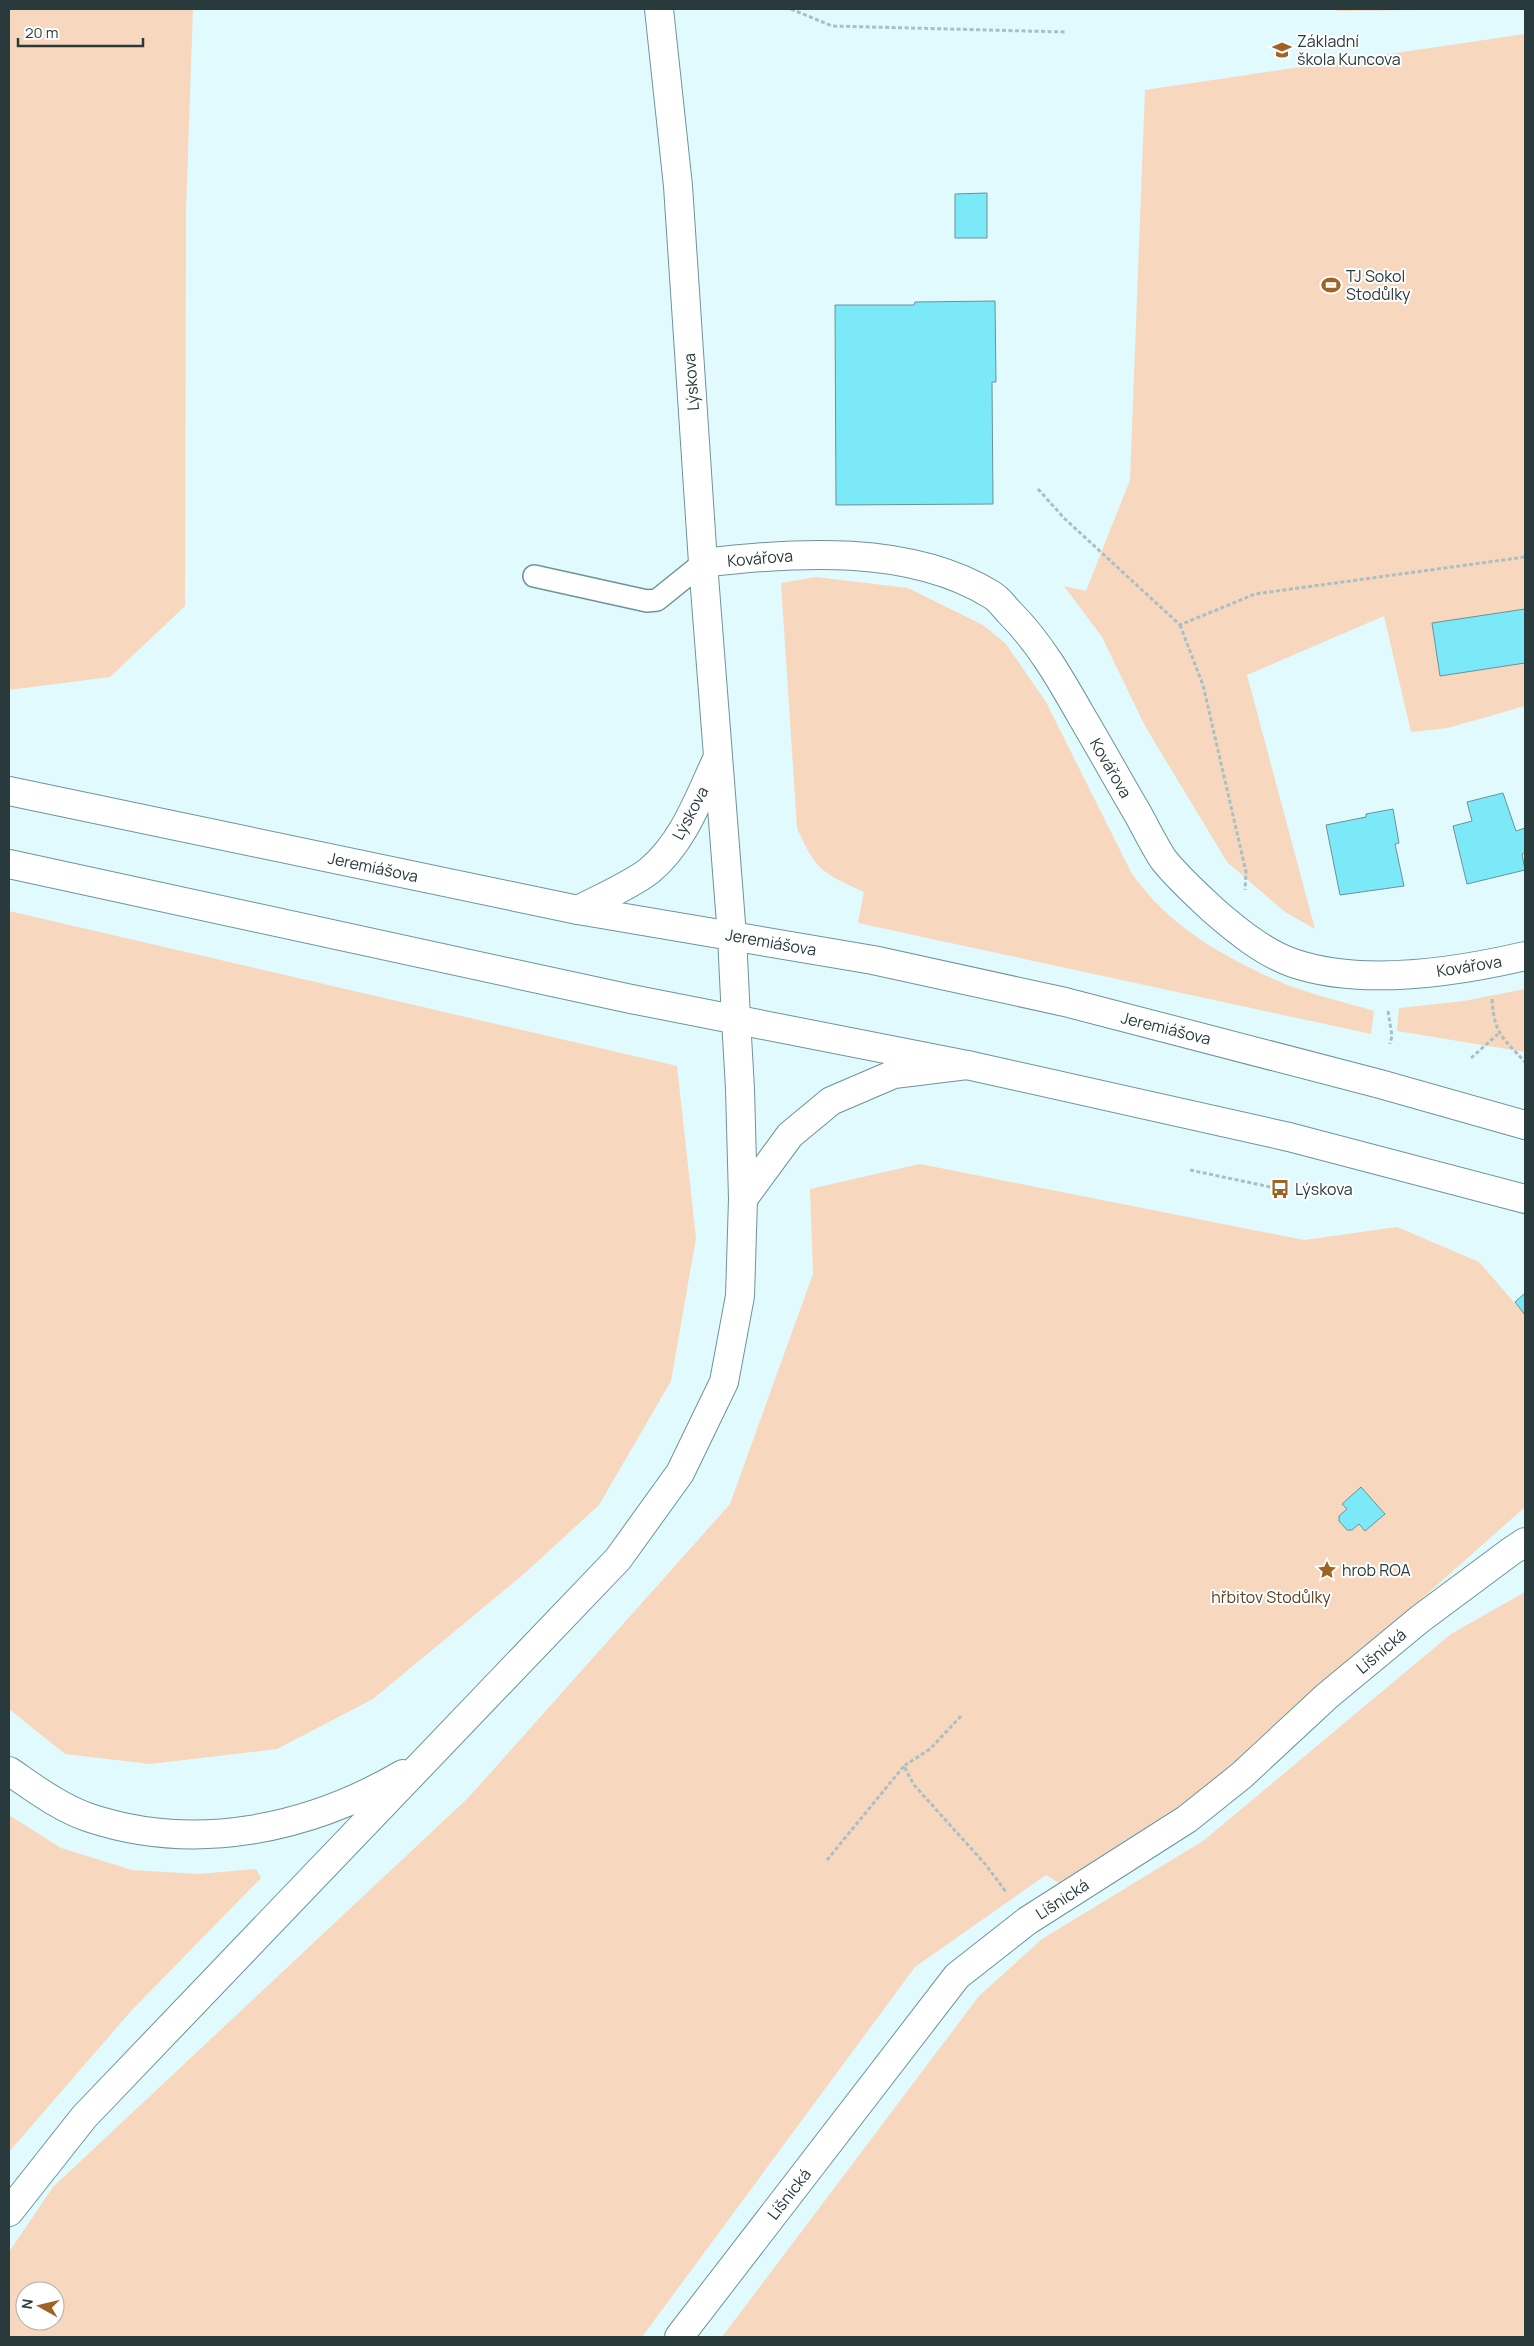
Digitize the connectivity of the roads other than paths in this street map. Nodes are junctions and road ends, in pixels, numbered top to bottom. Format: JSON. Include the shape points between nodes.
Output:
{"nodes":[{"id":1,"x":659,"y":9,"type":"edge"},
{"id":2,"x":703,"y":563,"type":"junction"},
{"id":3,"x":534,"y":576,"type":"dead end"},
{"id":4,"x":719,"y":756,"type":"junction"},
{"id":5,"x":9,"y":791,"type":"edge"},
{"id":6,"x":9,"y":864,"type":"edge"},
{"id":7,"x":578,"y":910,"type":"junction"},
{"id":8,"x":732,"y":936,"type":"junction"},
{"id":9,"x":1525,"y":956,"type":"edge"},
{"id":10,"x":736,"y":1019,"type":"junction"},
{"id":11,"x":967,"y":1065,"type":"junction"},
{"id":12,"x":1525,"y":1125,"type":"edge"},
{"id":13,"x":742,"y":1199,"type":"junction"},
{"id":14,"x":1525,"y":1199,"type":"edge"},
{"id":15,"x":1525,"y":1542,"type":"edge"},
{"id":16,"x":442,"y":1745,"type":"junction"},
{"id":17,"x":9,"y":1771,"type":"edge"},
{"id":18,"x":9,"y":2212,"type":"edge"},
{"id":19,"x":679,"y":2337,"type":"edge"}],
"edges":[{"from":1,"to":2,"type":"main road","name":"Lýskova","via":[[678,186]]},
{"from":2,"to":3,"type":"lane","via":[[657,600],[647,602]]},
{"from":2,"to":4,"type":"main road","name":"Lýskova"},
{"from":2,"to":9,"type":"main road","name":"Kovářova","via":[[767,555],[821,554],[873,558],[924,567],[963,579],[994,597],[1027,630],[1054,667],[1163,858],[1194,892],[1245,935],[1292,963],[1322,970],[1388,976],[1473,968]]},
{"from":4,"to":7,"type":"main road","name":"Lýskova","via":[[684,831],[668,853],[648,872]]},
{"from":4,"to":8,"type":"main road","name":"Lýskova"},
{"from":5,"to":7,"type":"main road","name":"Jeremiášova"},
{"from":6,"to":10,"type":"main road","via":[[630,999]]},
{"from":7,"to":8,"type":"main road","name":"Jeremiášova"},
{"from":8,"to":10,"type":"main road","name":"Lýskova"},
{"from":8,"to":12,"type":"main road","name":"Jeremiášova","via":[[873,960],[1065,1002]]},
{"from":10,"to":11,"type":"main road"},
{"from":10,"to":13,"type":"main road","name":"Lýskova"},
{"from":11,"to":13,"type":"main road","via":[[894,1074],[831,1101],[790,1135]]},
{"from":11,"to":14,"type":"main road","via":[[1308,1142]]},
{"from":13,"to":16,"type":"main road","name":"Lýskova","via":[[740,1296],[724,1382],[680,1473],[618,1559]]},
{"from":15,"to":19,"type":"main road","name":"Líšnická","via":[[1420,1619],[1187,1819],[1027,1921],[957,1976]]},
{"from":16,"to":17,"type":"main road","via":[[410,1770],[336,1808],[257,1830],[214,1834],[131,1828],[89,1818],[46,1797]]},
{"from":16,"to":18,"type":"main road","via":[[84,2117]]}]}
